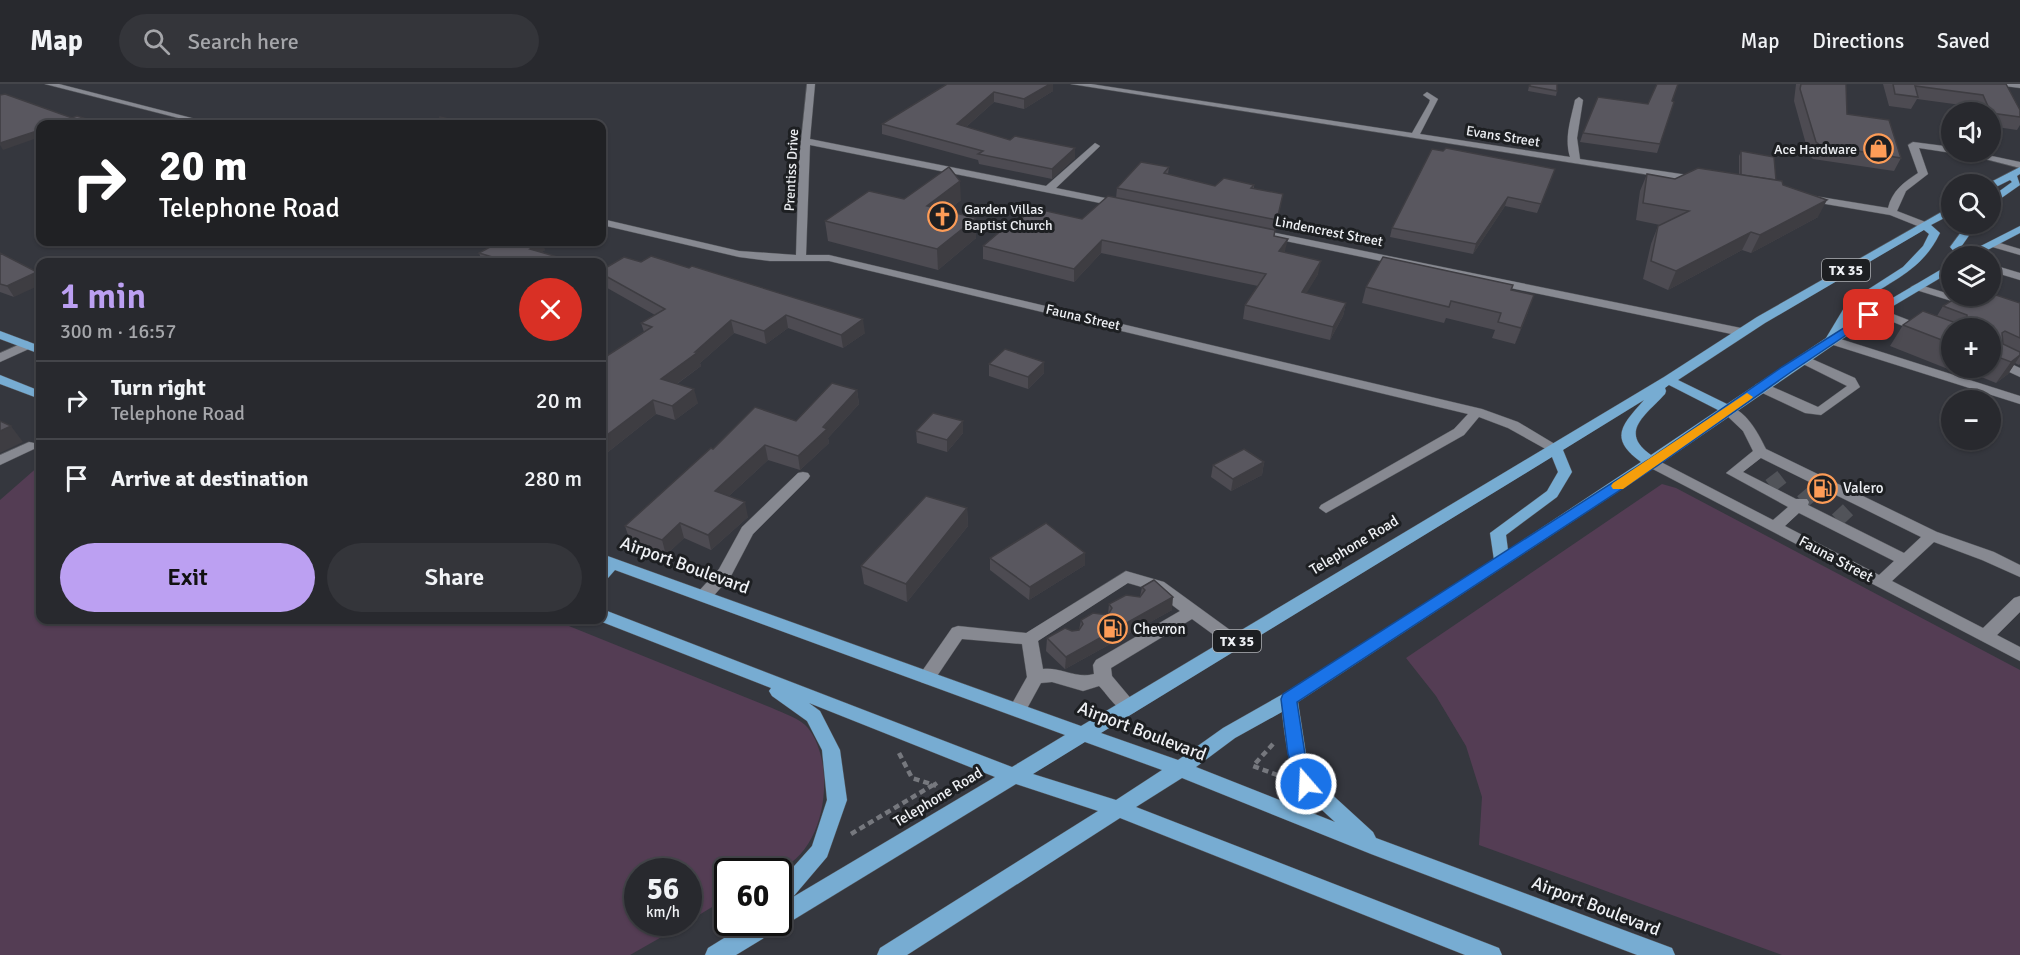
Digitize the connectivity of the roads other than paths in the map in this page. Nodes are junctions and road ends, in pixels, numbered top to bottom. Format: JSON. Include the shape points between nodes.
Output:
{"nodes":[{"id":1,"x":49,"y":84,"type":"edge"},
{"id":2,"x":811,"y":84,"type":"edge"},
{"id":3,"x":1075,"y":84,"type":"edge"},
{"id":4,"x":2007,"y":84,"type":"edge"},
{"id":5,"x":2020,"y":86,"type":"edge"},
{"id":6,"x":1426,"y":95,"type":"dead end"},
{"id":7,"x":1579,"y":100,"type":"dead end"},
{"id":8,"x":195,"y":120,"type":"edge"},
{"id":9,"x":1415,"y":136,"type":"junction"},
{"id":10,"x":806,"y":141,"type":"junction"},
{"id":11,"x":1095,"y":146,"type":"dead end"},
{"id":12,"x":1941,"y":149,"type":"edge"},
{"id":13,"x":1576,"y":160,"type":"junction"},
{"id":14,"x":2001,"y":161,"type":"edge"},
{"id":15,"x":2020,"y":165,"type":"edge"},
{"id":16,"x":2016,"y":172,"type":"edge"},
{"id":17,"x":2001,"y":181,"type":"edge"},
{"id":18,"x":1711,"y":182,"type":"edge"},
{"id":19,"x":1049,"y":189,"type":"junction"},
{"id":20,"x":2001,"y":195,"type":"edge"},
{"id":21,"x":1802,"y":197,"type":"edge"},
{"id":22,"x":1133,"y":207,"type":"edge"},
{"id":23,"x":1892,"y":212,"type":"junction"},
{"id":24,"x":1941,"y":215,"type":"edge"},
{"id":25,"x":606,"y":223,"type":"edge"},
{"id":26,"x":1924,"y":225,"type":"junction"},
{"id":27,"x":2020,"y":229,"type":"edge"},
{"id":28,"x":1249,"y":230,"type":"edge"},
{"id":29,"x":1994,"y":244,"type":"junction"},
{"id":30,"x":1990,"y":246,"type":"edge"},
{"id":31,"x":2020,"y":252,"type":"edge"},
{"id":32,"x":801,"y":257,"type":"junction"},
{"id":33,"x":2001,"y":271,"type":"edge"},
{"id":34,"x":1941,"y":273,"type":"edge"},
{"id":35,"x":2020,"y":277,"type":"edge"},
{"id":36,"x":1917,"y":287,"type":"junction"},
{"id":37,"x":1941,"y":295,"type":"edge"},
{"id":38,"x":1875,"y":312,"type":"junction"},
{"id":39,"x":1741,"y":332,"type":"junction"},
{"id":40,"x":0,"y":335,"type":"edge"},
{"id":41,"x":1941,"y":338,"type":"edge"},
{"id":42,"x":1831,"y":340,"type":"junction"},
{"id":43,"x":27,"y":345,"type":"junction"},
{"id":44,"x":36,"y":348,"type":"edge"},
{"id":45,"x":0,"y":358,"type":"edge"},
{"id":46,"x":1803,"y":359,"type":"junction"},
{"id":47,"x":2001,"y":364,"type":"edge"},
{"id":48,"x":2020,"y":373,"type":"edge"},
{"id":49,"x":0,"y":379,"type":"edge"},
{"id":50,"x":1669,"y":380,"type":"junction"},
{"id":51,"x":1761,"y":387,"type":"junction"},
{"id":52,"x":36,"y":393,"type":"edge"},
{"id":53,"x":2020,"y":400,"type":"edge"},
{"id":54,"x":1728,"y":410,"type":"junction"},
{"id":55,"x":1477,"y":412,"type":"junction"},
{"id":56,"x":29,"y":446,"type":"dead end"},
{"id":57,"x":1556,"y":449,"type":"junction"},
{"id":58,"x":1760,"y":452,"type":"junction"},
{"id":59,"x":0,"y":461,"type":"edge"},
{"id":60,"x":1652,"y":463,"type":"junction"},
{"id":61,"x":802,"y":476,"type":"dead end"},
{"id":62,"x":1800,"y":504,"type":"junction"},
{"id":63,"x":1326,"y":508,"type":"dead end"},
{"id":64,"x":1774,"y":526,"type":"junction"},
{"id":65,"x":1932,"y":536,"type":"junction"},
{"id":66,"x":1905,"y":560,"type":"junction"},
{"id":67,"x":1502,"y":562,"type":"junction"},
{"id":68,"x":606,"y":565,"type":"edge"},
{"id":69,"x":2020,"y":572,"type":"edge"},
{"id":70,"x":1881,"y":582,"type":"junction"},
{"id":71,"x":1113,"y":586,"type":"junction"},
{"id":72,"x":704,"y":596,"type":"junction"},
{"id":73,"x":1127,"y":597,"type":"edge"},
{"id":74,"x":2020,"y":602,"type":"edge"},
{"id":75,"x":1191,"y":612,"type":"junction"},
{"id":76,"x":606,"y":617,"type":"edge"},
{"id":77,"x":1057,"y":621,"type":"junction"},
{"id":78,"x":1072,"y":636,"type":"edge"},
{"id":79,"x":1985,"y":637,"type":"junction"},
{"id":80,"x":1029,"y":639,"type":"junction"},
{"id":81,"x":1235,"y":642,"type":"junction"},
{"id":82,"x":2020,"y":655,"type":"edge"},
{"id":83,"x":1098,"y":666,"type":"junction"},
{"id":84,"x":758,"y":677,"type":"junction"},
{"id":85,"x":927,"y":677,"type":"junction"},
{"id":86,"x":1035,"y":677,"type":"junction"},
{"id":87,"x":1289,"y":699,"type":"junction"},
{"id":88,"x":1129,"y":707,"type":"junction"},
{"id":89,"x":1018,"y":709,"type":"junction"},
{"id":90,"x":1084,"y":734,"type":"junction"},
{"id":91,"x":1180,"y":769,"type":"junction"},
{"id":92,"x":1014,"y":776,"type":"junction"},
{"id":93,"x":1119,"y":809,"type":"junction"},
{"id":94,"x":1378,"y":848,"type":"junction"},
{"id":95,"x":792,"y":884,"type":"edge"},
{"id":96,"x":792,"y":910,"type":"edge"},
{"id":97,"x":743,"y":936,"type":"edge"},
{"id":98,"x":747,"y":936,"type":"edge"},
{"id":99,"x":736,"y":943,"type":"junction"},
{"id":100,"x":716,"y":955,"type":"edge"},
{"id":101,"x":888,"y":955,"type":"edge"},
{"id":102,"x":1491,"y":955,"type":"edge"},
{"id":103,"x":1664,"y":955,"type":"edge"}],
"edges":[{"from":1,"to":8,"type":"street"},
{"from":2,"to":10,"type":"street","name":"Prentiss Drive"},
{"from":3,"to":9,"type":"street","name":"Evans Street"},
{"from":4,"to":5,"type":"street"},
{"from":6,"to":9,"type":"street","via":[[1434,99],[1433,103]]},
{"from":7,"to":13,"type":"street","via":[[1571,138]]},
{"from":9,"to":13,"type":"street","name":"Evans Street"},
{"from":10,"to":19,"type":"street"},
{"from":10,"to":32,"type":"street","name":"Prentiss Drive"},
{"from":11,"to":19,"type":"street"},
{"from":12,"to":23,"type":"street","via":[[1913,145],[1923,174],[1899,192],[1893,200]]},
{"from":13,"to":18,"type":"street","name":"Evans Street"},
{"from":14,"to":15,"type":"street"},
{"from":16,"to":17,"type":"main road"},
{"from":16,"to":20,"type":"main road","via":[[2017,183]]},
{"from":19,"to":22,"type":"street"},
{"from":21,"to":23,"type":"street"},
{"from":23,"to":26,"type":"street"},
{"from":24,"to":26,"type":"main road","name":"Telephone Road","number":"TX 35"},
{"from":25,"to":32,"type":"street","name":"Fauna Street","via":[[739,254]]},
{"from":26,"to":39,"type":"main road","name":"Telephone Road","number":"TX 35"},
{"from":26,"to":42,"type":"main road","via":[[1935,233],[1928,247],[1907,269],[1851,305]]},
{"from":27,"to":29,"type":"main road"},
{"from":28,"to":39,"type":"street","name":"Lindencrest Street"},
{"from":29,"to":30,"type":"main road"},
{"from":29,"to":31,"type":"street"},
{"from":32,"to":55,"type":"street","name":"Fauna Street","via":[[830,258],[932,281]]},
{"from":33,"to":35,"type":"street"},
{"from":34,"to":36,"type":"main road"},
{"from":36,"to":37,"type":"street"},
{"from":36,"to":38,"type":"main road"},
{"from":38,"to":41,"type":"street"},
{"from":38,"to":42,"type":"main road"},
{"from":39,"to":50,"type":"main road","name":"Telephone Road","number":"TX 35"},
{"from":40,"to":43,"type":"main road"},
{"from":42,"to":46,"type":"main road"},
{"from":42,"to":53,"type":"street"},
{"from":43,"to":44,"type":"main road"},
{"from":43,"to":45,"type":"street"},
{"from":46,"to":51,"type":"main road"},
{"from":46,"to":51,"type":"street","via":[[1850,381],[1854,387],[1821,411],[1810,410]]},
{"from":47,"to":48,"type":"street"},
{"from":49,"to":52,"type":"main road"},
{"from":50,"to":54,"type":"main road"},
{"from":50,"to":57,"type":"main road","name":"Telephone Road","number":"TX 35"},
{"from":50,"to":60,"type":"main road","via":[[1629,426],[1627,437],[1634,450]]},
{"from":51,"to":54,"type":"main road"},
{"from":54,"to":58,"type":"street","via":[[1749,429]]},
{"from":54,"to":60,"type":"main road"},
{"from":55,"to":57,"type":"street","name":"Fauna Street","via":[[1513,425]]},
{"from":55,"to":63,"type":"street","via":[[1459,432]]},
{"from":56,"to":59,"type":"street"},
{"from":57,"to":67,"type":"main road","via":[[1565,472],[1551,494],[1498,533]]},
{"from":57,"to":81,"type":"main road","name":"Telephone Road","number":"TX 35"},
{"from":58,"to":62,"type":"street","via":[[1733,473]]},
{"from":58,"to":65,"type":"street","via":[[1788,472]]},
{"from":60,"to":64,"type":"street","name":"Fauna Street"},
{"from":60,"to":67,"type":"main road"},
{"from":61,"to":72,"type":"street","via":[[747,531],[724,572]]},
{"from":62,"to":64,"type":"street"},
{"from":62,"to":66,"type":"street"},
{"from":64,"to":70,"type":"street","name":"Fauna Street"},
{"from":65,"to":66,"type":"street"},
{"from":65,"to":69,"type":"street"},
{"from":66,"to":70,"type":"street"},
{"from":67,"to":87,"type":"main road"},
{"from":68,"to":72,"type":"main road","name":"Airport Boulevard"},
{"from":70,"to":79,"type":"street","name":"Fauna Street"},
{"from":71,"to":73,"type":"street"},
{"from":71,"to":75,"type":"street","via":[[1126,577],[1158,586]]},
{"from":71,"to":77,"type":"street","via":[[1089,610]]},
{"from":72,"to":85,"type":"main road","name":"Airport Boulevard"},
{"from":74,"to":79,"type":"street"},
{"from":75,"to":81,"type":"street"},
{"from":75,"to":83,"type":"street","via":[[1124,644]]},
{"from":76,"to":84,"type":"main road"},
{"from":77,"to":78,"type":"street"},
{"from":77,"to":80,"type":"street"},
{"from":79,"to":82,"type":"street","name":"Fauna Street"},
{"from":80,"to":85,"type":"street","via":[[958,632]]},
{"from":80,"to":86,"type":"street"},
{"from":81,"to":88,"type":"main road","name":"Telephone Road","number":"TX 35"},
{"from":83,"to":86,"type":"street","via":[[1083,684],[1052,675]]},
{"from":83,"to":88,"type":"street"},
{"from":84,"to":92,"type":"main road"},
{"from":84,"to":95,"type":"main road","via":[[814,716],[831,750],[837,800],[820,851]]},
{"from":85,"to":89,"type":"main road","name":"Airport Boulevard"},
{"from":86,"to":89,"type":"street"},
{"from":87,"to":91,"type":"main road","via":[[1229,733]]},
{"from":87,"to":94,"type":"main road","via":[[1306,784]]},
{"from":88,"to":90,"type":"main road","name":"Telephone Road","number":"TX 35"},
{"from":89,"to":90,"type":"main road","name":"Airport Boulevard"},
{"from":90,"to":91,"type":"main road","name":"Airport Boulevard"},
{"from":90,"to":92,"type":"main road","name":"Telephone Road","number":"TX 35"},
{"from":91,"to":93,"type":"main road"},
{"from":91,"to":94,"type":"main road","name":"Airport Boulevard"},
{"from":92,"to":93,"type":"main road"},
{"from":92,"to":96,"type":"main road","name":"Telephone Road","number":"TX 35"},
{"from":93,"to":101,"type":"main road"},
{"from":93,"to":102,"type":"main road"},
{"from":94,"to":103,"type":"main road","name":"Airport Boulevard"},
{"from":97,"to":99,"type":"main road"},
{"from":98,"to":99,"type":"main road"},
{"from":99,"to":100,"type":"main road"}]}
